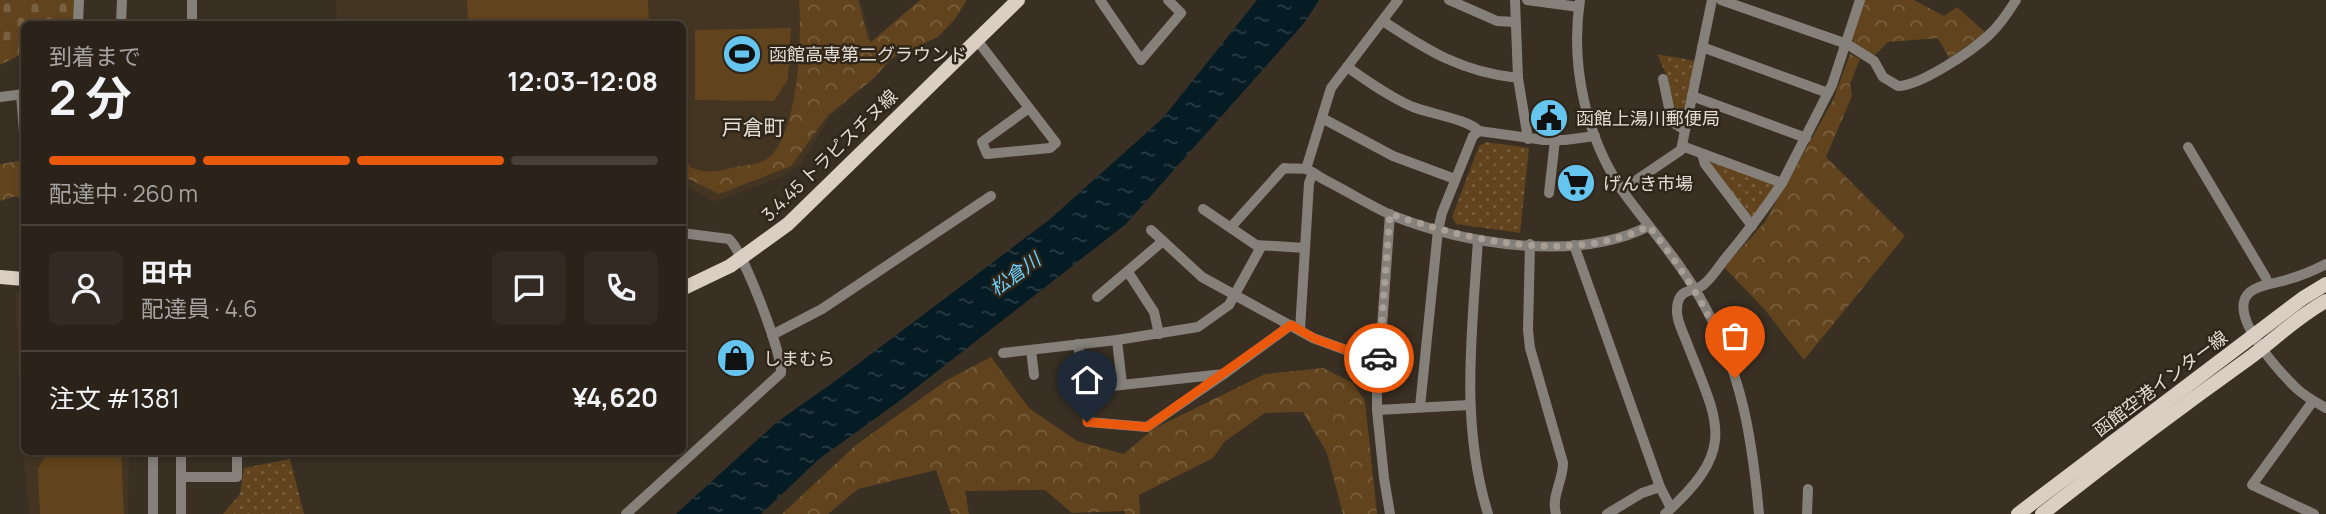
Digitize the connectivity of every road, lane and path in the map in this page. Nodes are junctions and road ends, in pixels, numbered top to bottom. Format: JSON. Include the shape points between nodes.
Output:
{"nodes":[{"id":1,"x":79,"y":0,"type":"edge"},
{"id":2,"x":122,"y":0,"type":"edge"},
{"id":3,"x":192,"y":0,"type":"edge"},
{"id":4,"x":1018,"y":0,"type":"edge"},
{"id":5,"x":1100,"y":0,"type":"edge"},
{"id":6,"x":1168,"y":0,"type":"edge"},
{"id":7,"x":1398,"y":0,"type":"edge"},
{"id":8,"x":1450,"y":0,"type":"edge"},
{"id":9,"x":1515,"y":0,"type":"edge"},
{"id":10,"x":1527,"y":0,"type":"edge"},
{"id":11,"x":1712,"y":0,"type":"edge"},
{"id":12,"x":1721,"y":0,"type":"edge"},
{"id":13,"x":1860,"y":0,"type":"edge"},
{"id":14,"x":2015,"y":0,"type":"edge"},
{"id":15,"x":1579,"y":3,"type":"edge"},
{"id":16,"x":78,"y":21,"type":"edge"},
{"id":17,"x":121,"y":21,"type":"edge"},
{"id":18,"x":192,"y":21,"type":"edge"},
{"id":19,"x":1383,"y":21,"type":"junction"},
{"id":20,"x":1515,"y":22,"type":"junction"},
{"id":21,"x":977,"y":40,"type":"junction"},
{"id":22,"x":1847,"y":44,"type":"junction"},
{"id":23,"x":1702,"y":47,"type":"junction"},
{"id":24,"x":1347,"y":67,"type":"junction"},
{"id":25,"x":1518,"y":78,"type":"junction"},
{"id":26,"x":1663,"y":79,"type":"dead end"},
{"id":27,"x":1828,"y":93,"type":"junction"},
{"id":28,"x":21,"y":94,"type":"edge"},
{"id":29,"x":1692,"y":96,"type":"junction"},
{"id":30,"x":0,"y":97,"type":"edge"},
{"id":31,"x":1029,"y":108,"type":"junction"},
{"id":32,"x":1322,"y":118,"type":"junction"},
{"id":33,"x":1685,"y":130,"type":"junction"},
{"id":34,"x":1479,"y":131,"type":"junction"},
{"id":35,"x":1595,"y":136,"type":"junction"},
{"id":36,"x":1528,"y":138,"type":"junction"},
{"id":37,"x":1806,"y":138,"type":"junction"},
{"id":38,"x":1555,"y":140,"type":"junction"},
{"id":39,"x":1682,"y":146,"type":"junction"},
{"id":40,"x":2188,"y":146,"type":"dead end"},
{"id":41,"x":1702,"y":154,"type":"junction"},
{"id":42,"x":1310,"y":171,"type":"junction"},
{"id":43,"x":1455,"y":179,"type":"junction"},
{"id":44,"x":1782,"y":183,"type":"junction"},
{"id":45,"x":1622,"y":190,"type":"junction"},
{"id":46,"x":1549,"y":193,"type":"dead end"},
{"id":47,"x":991,"y":196,"type":"dead end"},
{"id":48,"x":1203,"y":209,"type":"dead end"},
{"id":49,"x":1390,"y":214,"type":"junction"},
{"id":50,"x":1649,"y":226,"type":"junction"},
{"id":51,"x":1752,"y":226,"type":"junction"},
{"id":52,"x":1231,"y":228,"type":"junction"},
{"id":53,"x":1151,"y":230,"type":"dead end"},
{"id":54,"x":1438,"y":230,"type":"junction"},
{"id":55,"x":686,"y":234,"type":"edge"},
{"id":56,"x":1163,"y":240,"type":"junction"},
{"id":57,"x":1478,"y":240,"type":"junction"},
{"id":58,"x":1530,"y":244,"type":"junction"},
{"id":59,"x":1574,"y":245,"type":"junction"},
{"id":60,"x":1261,"y":247,"type":"junction"},
{"id":61,"x":1305,"y":248,"type":"junction"},
{"id":62,"x":741,"y":259,"type":"junction"},
{"id":63,"x":2326,"y":264,"type":"edge"},
{"id":64,"x":1128,"y":272,"type":"junction"},
{"id":65,"x":0,"y":277,"type":"edge"},
{"id":66,"x":2266,"y":278,"type":"dead end"},
{"id":67,"x":21,"y":279,"type":"edge"},
{"id":68,"x":2326,"y":284,"type":"edge"},
{"id":69,"x":686,"y":287,"type":"edge"},
{"id":70,"x":1695,"y":289,"type":"junction"},
{"id":71,"x":1097,"y":297,"type":"dead end"},
{"id":72,"x":1233,"y":299,"type":"junction"},
{"id":73,"x":2326,"y":301,"type":"edge"},
{"id":74,"x":1290,"y":329,"type":"junction"},
{"id":75,"x":1158,"y":334,"type":"junction"},
{"id":76,"x":772,"y":335,"type":"junction"},
{"id":77,"x":1117,"y":340,"type":"junction"},
{"id":78,"x":2259,"y":342,"type":"junction"},
{"id":79,"x":1078,"y":344,"type":"junction"},
{"id":80,"x":1031,"y":350,"type":"junction"},
{"id":81,"x":1003,"y":353,"type":"dead end"},
{"id":82,"x":1375,"y":370,"type":"junction"},
{"id":83,"x":1224,"y":374,"type":"junction"},
{"id":84,"x":1034,"y":375,"type":"dead end"},
{"id":85,"x":1122,"y":384,"type":"junction"},
{"id":86,"x":1084,"y":389,"type":"junction"},
{"id":87,"x":2313,"y":401,"type":"junction"},
{"id":88,"x":1469,"y":405,"type":"junction"},
{"id":89,"x":1420,"y":407,"type":"junction"},
{"id":90,"x":2326,"y":408,"type":"edge"},
{"id":91,"x":1377,"y":410,"type":"junction"},
{"id":92,"x":153,"y":455,"type":"edge"},
{"id":93,"x":181,"y":455,"type":"edge"},
{"id":94,"x":237,"y":455,"type":"edge"},
{"id":95,"x":181,"y":477,"type":"junction"},
{"id":96,"x":1660,"y":487,"type":"junction"},
{"id":97,"x":1808,"y":489,"type":"dead end"},
{"id":98,"x":1668,"y":511,"type":"edge"},
{"id":99,"x":153,"y":514,"type":"edge"},
{"id":100,"x":181,"y":514,"type":"edge"},
{"id":101,"x":626,"y":514,"type":"edge"},
{"id":102,"x":1390,"y":514,"type":"edge"},
{"id":103,"x":1488,"y":514,"type":"edge"},
{"id":104,"x":1556,"y":514,"type":"edge"},
{"id":105,"x":1607,"y":514,"type":"edge"},
{"id":106,"x":1759,"y":514,"type":"edge"},
{"id":107,"x":1807,"y":514,"type":"edge"},
{"id":108,"x":2018,"y":514,"type":"edge"},
{"id":109,"x":2042,"y":514,"type":"edge"},
{"id":110,"x":2314,"y":514,"type":"edge"}],
"edges":[{"from":1,"to":16,"type":"street"},
{"from":2,"to":17,"type":"street"},
{"from":3,"to":18,"type":"street"},
{"from":4,"to":21,"type":"main road","name":"3.4.45 トラピスチヌ線"},
{"from":5,"to":6,"type":"street","via":[[1141,60],[1181,12]]},
{"from":7,"to":19,"type":"street"},
{"from":8,"to":20,"type":"street","via":[[1497,21]]},
{"from":9,"to":20,"type":"street"},
{"from":10,"to":15,"type":"street"},
{"from":11,"to":23,"type":"street"},
{"from":12,"to":22,"type":"street"},
{"from":13,"to":22,"type":"street"},
{"from":14,"to":22,"type":"street","via":[[1989,35],[1912,85],[1898,86],[1886,80],[1874,61]]},
{"from":15,"to":35,"type":"street","via":[[1579,75]]},
{"from":19,"to":24,"type":"street"},
{"from":19,"to":25,"type":"street","via":[[1449,61]]},
{"from":20,"to":25,"type":"street"},
{"from":21,"to":31,"type":"street"},
{"from":21,"to":62,"type":"main road","name":"3.4.45 トラピスチヌ線","via":[[804,209]]},
{"from":22,"to":27,"type":"street"},
{"from":23,"to":27,"type":"street"},
{"from":23,"to":29,"type":"street"},
{"from":24,"to":32,"type":"street","via":[[1331,88]]},
{"from":24,"to":34,"type":"street","via":[[1404,103],[1471,124]]},
{"from":25,"to":36,"type":"street"},
{"from":26,"to":33,"type":"street","via":[[1672,122]]},
{"from":27,"to":37,"type":"street"},
{"from":28,"to":30,"type":"street"},
{"from":29,"to":33,"type":"street"},
{"from":29,"to":37,"type":"street"},
{"from":31,"to":31,"type":"street","via":[[1056,144],[987,154],[982,142]]},
{"from":32,"to":42,"type":"street"},
{"from":32,"to":43,"type":"street","via":[[1393,156]]},
{"from":33,"to":39,"type":"street"},
{"from":34,"to":36,"type":"street"},
{"from":34,"to":43,"type":"street"},
{"from":35,"to":38,"type":"street"},
{"from":35,"to":45,"type":"street"},
{"from":36,"to":38,"type":"street"},
{"from":37,"to":44,"type":"street"},
{"from":38,"to":46,"type":"street"},
{"from":39,"to":41,"type":"street"},
{"from":39,"to":45,"type":"street"},
{"from":40,"to":66,"type":"street"},
{"from":41,"to":44,"type":"street"},
{"from":41,"to":51,"type":"street"},
{"from":42,"to":49,"type":"street"},
{"from":42,"to":52,"type":"street","via":[[1284,168]]},
{"from":42,"to":61,"type":"street"},
{"from":43,"to":54,"type":"street"},
{"from":44,"to":51,"type":"street"},
{"from":45,"to":50,"type":"street"},
{"from":47,"to":76,"type":"street","via":[[822,309]]},
{"from":48,"to":52,"type":"street"},
{"from":49,"to":54,"type":"street"},
{"from":49,"to":82,"type":"street","via":[[1380,355]]},
{"from":50,"to":59,"type":"street","via":[[1612,240]]},
{"from":50,"to":70,"type":"street"},
{"from":51,"to":70,"type":"street"},
{"from":52,"to":60,"type":"street"},
{"from":53,"to":56,"type":"street"},
{"from":54,"to":57,"type":"street"},
{"from":54,"to":89,"type":"street"},
{"from":55,"to":62,"type":"street","via":[[729,239]]},
{"from":56,"to":64,"type":"street"},
{"from":56,"to":72,"type":"street"},
{"from":57,"to":58,"type":"street"},
{"from":57,"to":88,"type":"street"},
{"from":58,"to":59,"type":"street"},
{"from":58,"to":104,"type":"street","via":[[1530,348],[1563,463]]},
{"from":59,"to":96,"type":"street"},
{"from":60,"to":61,"type":"street"},
{"from":60,"to":72,"type":"street"},
{"from":61,"to":74,"type":"street"},
{"from":62,"to":69,"type":"main road","name":"3.4.45 トラピスチヌ線"},
{"from":62,"to":76,"type":"street"},
{"from":63,"to":78,"type":"street","via":[[2259,286],[2247,295],[2243,311]]},
{"from":64,"to":71,"type":"street"},
{"from":64,"to":75,"type":"street","via":[[1154,312]]},
{"from":65,"to":67,"type":"main road"},
{"from":68,"to":78,"type":"main road","name":"函館空港インター線"},
{"from":70,"to":98,"type":"street","via":[[1681,296],[1677,314],[1713,411],[1716,446],[1707,467]]},
{"from":70,"to":106,"type":"street","via":[[1721,341],[1745,407]]},
{"from":72,"to":74,"type":"street"},
{"from":72,"to":75,"type":"street","via":[[1198,327]]},
{"from":73,"to":78,"type":"main road","name":"函館空港インター線"},
{"from":74,"to":82,"type":"street","via":[[1365,359]]},
{"from":74,"to":83,"type":"street"},
{"from":75,"to":77,"type":"street"},
{"from":76,"to":101,"type":"street","via":[[781,373]]},
{"from":77,"to":79,"type":"street"},
{"from":77,"to":85,"type":"street"},
{"from":78,"to":87,"type":"street","via":[[2296,388]]},
{"from":78,"to":108,"type":"main road","name":"函館空港インター線"},
{"from":78,"to":109,"type":"main road","name":"函館空港インター線"},
{"from":79,"to":80,"type":"street"},
{"from":79,"to":86,"type":"street"},
{"from":80,"to":81,"type":"street"},
{"from":80,"to":84,"type":"street"},
{"from":82,"to":91,"type":"street"},
{"from":83,"to":85,"type":"street"},
{"from":83,"to":86,"type":"street","via":[[1147,427],[1087,422]]},
{"from":85,"to":86,"type":"street"},
{"from":87,"to":90,"type":"street"},
{"from":87,"to":110,"type":"street","via":[[2252,485]]},
{"from":88,"to":89,"type":"street"},
{"from":88,"to":103,"type":"street","via":[[1474,456]]},
{"from":89,"to":91,"type":"street"},
{"from":91,"to":102,"type":"street"},
{"from":92,"to":99,"type":"street"},
{"from":93,"to":95,"type":"street"},
{"from":94,"to":95,"type":"street","via":[[237,477]]},
{"from":95,"to":100,"type":"street"},
{"from":96,"to":98,"type":"street"},
{"from":96,"to":105,"type":"street"},
{"from":97,"to":107,"type":"street"}]}
